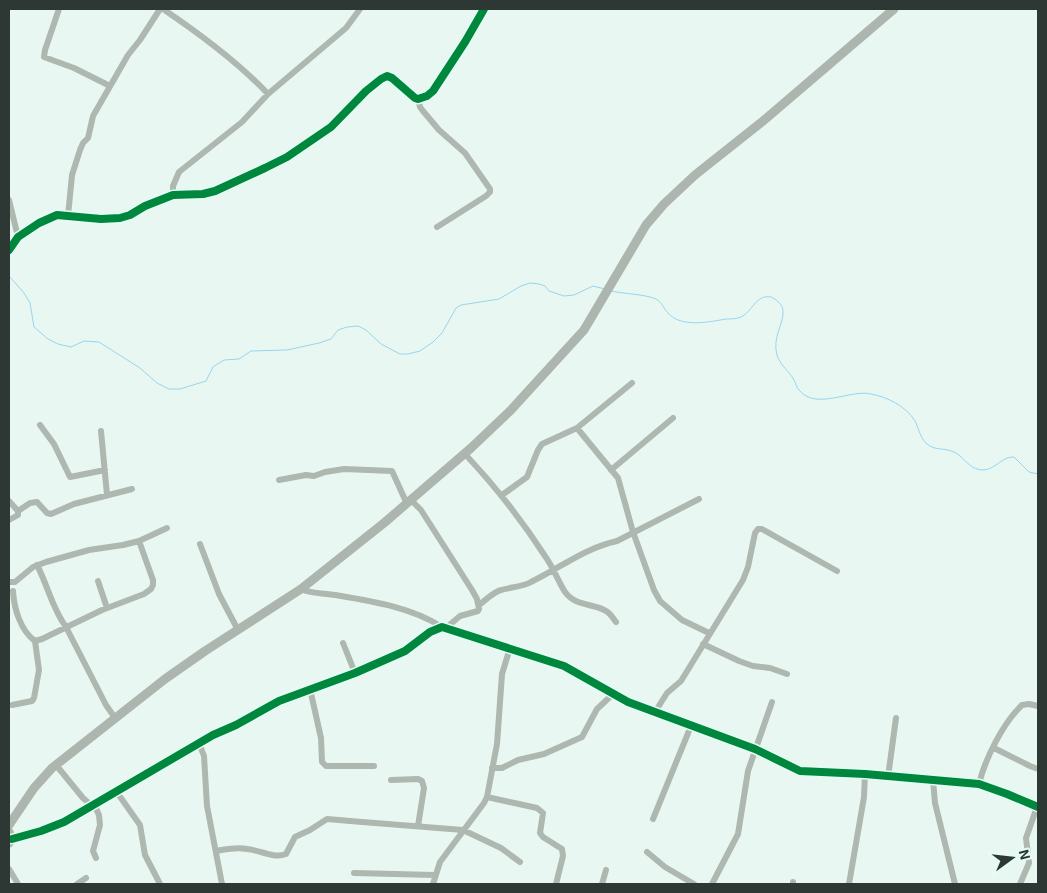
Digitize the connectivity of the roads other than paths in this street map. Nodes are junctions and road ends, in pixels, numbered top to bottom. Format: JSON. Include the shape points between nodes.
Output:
{"nodes":[{"id":1,"x":59,"y":9,"type":"edge"},
{"id":2,"x":161,"y":9,"type":"edge"},
{"id":3,"x":360,"y":9,"type":"edge"},
{"id":4,"x":484,"y":9,"type":"edge"},
{"id":5,"x":894,"y":9,"type":"edge"},
{"id":6,"x":110,"y":86,"type":"junction"},
{"id":7,"x":268,"y":94,"type":"junction"},
{"id":8,"x":418,"y":99,"type":"junction"},
{"id":9,"x":173,"y":195,"type":"junction"},
{"id":10,"x":9,"y":200,"type":"edge"},
{"id":11,"x":68,"y":216,"type":"junction"},
{"id":12,"x":437,"y":227,"type":"dead end"},
{"id":13,"x":18,"y":237,"type":"junction"},
{"id":14,"x":9,"y":250,"type":"edge"},
{"id":15,"x":632,"y":383,"type":"dead end"},
{"id":16,"x":673,"y":418,"type":"dead end"},
{"id":17,"x":40,"y":425,"type":"dead end"},
{"id":18,"x":576,"y":428,"type":"junction"},
{"id":19,"x":100,"y":431,"type":"dead end"},
{"id":20,"x":465,"y":454,"type":"junction"},
{"id":21,"x":104,"y":470,"type":"junction"},
{"id":22,"x":612,"y":470,"type":"junction"},
{"id":23,"x":279,"y":480,"type":"dead end"},
{"id":24,"x":132,"y":489,"type":"dead end"},
{"id":25,"x":107,"y":495,"type":"junction"},
{"id":26,"x":502,"y":495,"type":"junction"},
{"id":27,"x":699,"y":499,"type":"dead end"},
{"id":28,"x":9,"y":501,"type":"edge"},
{"id":29,"x":409,"y":502,"type":"junction"},
{"id":30,"x":18,"y":511,"type":"junction"},
{"id":31,"x":9,"y":520,"type":"edge"},
{"id":32,"x":167,"y":528,"type":"dead end"},
{"id":33,"x":633,"y":532,"type":"junction"},
{"id":34,"x":139,"y":540,"type":"junction"},
{"id":35,"x":200,"y":544,"type":"dead end"},
{"id":36,"x":37,"y":566,"type":"junction"},
{"id":37,"x":554,"y":568,"type":"junction"},
{"id":38,"x":837,"y":571,"type":"dead end"},
{"id":39,"x":98,"y":581,"type":"dead end"},
{"id":40,"x":9,"y":582,"type":"edge"},
{"id":41,"x":302,"y":589,"type":"junction"},
{"id":42,"x":13,"y":591,"type":"dead end"},
{"id":43,"x":479,"y":605,"type":"junction"},
{"id":44,"x":106,"y":608,"type":"junction"},
{"id":45,"x":616,"y":622,"type":"dead end"},
{"id":46,"x":444,"y":627,"type":"junction"},
{"id":47,"x":66,"y":628,"type":"junction"},
{"id":48,"x":238,"y":630,"type":"junction"},
{"id":49,"x":709,"y":633,"type":"junction"},
{"id":50,"x":35,"y":641,"type":"junction"},
{"id":51,"x":343,"y":643,"type":"dead end"},
{"id":52,"x":703,"y":644,"type":"junction"},
{"id":53,"x":510,"y":648,"type":"junction"},
{"id":54,"x":355,"y":673,"type":"junction"},
{"id":55,"x":787,"y":674,"type":"dead end"},
{"id":56,"x":310,"y":690,"type":"junction"},
{"id":57,"x":613,"y":694,"type":"junction"},
{"id":58,"x":772,"y":702,"type":"dead end"},
{"id":59,"x":12,"y":705,"type":"dead end"},
{"id":60,"x":1038,"y":706,"type":"edge"},
{"id":61,"x":655,"y":712,"type":"junction"},
{"id":62,"x":115,"y":718,"type":"junction"},
{"id":63,"x":896,"y":718,"type":"dead end"},
{"id":64,"x":691,"y":726,"type":"junction"},
{"id":65,"x":199,"y":743,"type":"junction"},
{"id":66,"x":994,"y":748,"type":"junction"},
{"id":67,"x":755,"y":749,"type":"junction"},
{"id":68,"x":56,"y":765,"type":"junction"},
{"id":69,"x":374,"y":766,"type":"dead end"},
{"id":70,"x":492,"y":768,"type":"junction"},
{"id":71,"x":1038,"y":769,"type":"edge"},
{"id":72,"x":865,"y":774,"type":"junction"},
{"id":73,"x":888,"y":777,"type":"junction"},
{"id":74,"x":391,"y":780,"type":"dead end"},
{"id":75,"x":933,"y":780,"type":"junction"},
{"id":76,"x":979,"y":784,"type":"junction"},
{"id":77,"x":116,"y":791,"type":"junction"},
{"id":78,"x":487,"y":797,"type":"junction"},
{"id":79,"x":93,"y":804,"type":"junction"},
{"id":80,"x":1038,"y":807,"type":"edge"},
{"id":81,"x":653,"y":819,"type":"dead end"},
{"id":82,"x":9,"y":825,"type":"edge"},
{"id":83,"x":418,"y":826,"type":"junction"},
{"id":84,"x":463,"y":830,"type":"junction"},
{"id":85,"x":10,"y":838,"type":"edge"},
{"id":86,"x":216,"y":851,"type":"junction"},
{"id":87,"x":647,"y":852,"type":"dead end"},
{"id":88,"x":96,"y":858,"type":"dead end"},
{"id":89,"x":520,"y":862,"type":"dead end"},
{"id":90,"x":9,"y":869,"type":"edge"},
{"id":91,"x":606,"y":870,"type":"dead end"},
{"id":92,"x":354,"y":873,"type":"dead end"},
{"id":93,"x":435,"y":875,"type":"junction"},
{"id":94,"x":86,"y":878,"type":"dead end"},
{"id":95,"x":18,"y":884,"type":"edge"},
{"id":96,"x":76,"y":884,"type":"edge"},
{"id":97,"x":160,"y":884,"type":"edge"},
{"id":98,"x":222,"y":884,"type":"edge"},
{"id":99,"x":433,"y":884,"type":"edge"},
{"id":100,"x":556,"y":884,"type":"edge"},
{"id":101,"x":602,"y":884,"type":"edge"},
{"id":102,"x":694,"y":884,"type":"edge"},
{"id":103,"x":712,"y":884,"type":"edge"},
{"id":104,"x":848,"y":884,"type":"edge"},
{"id":105,"x":955,"y":884,"type":"edge"},
{"id":106,"x":1020,"y":884,"type":"edge"}],
"edges":[{"from":1,"to":6,"type":"street","via":[[44,57]]},
{"from":2,"to":6,"type":"street"},
{"from":2,"to":7,"type":"street","via":[[211,43]]},
{"from":3,"to":7,"type":"street","via":[[346,28]]},
{"from":4,"to":8,"type":"street","via":[[433,91]]},
{"from":5,"to":20,"type":"main road","via":[[664,204],[646,225],[584,330],[494,428]]},
{"from":6,"to":11,"type":"street","via":[[90,122],[88,138],[76,160]]},
{"from":7,"to":9,"type":"street","via":[[242,122],[179,172]]},
{"from":8,"to":9,"type":"street","via":[[387,76],[366,91],[331,127],[287,157],[215,191]]},
{"from":8,"to":12,"type":"street","via":[[420,107],[465,154],[490,189],[486,196]]},
{"from":9,"to":11,"type":"street","via":[[120,218]]},
{"from":10,"to":13,"type":"street"},
{"from":11,"to":13,"type":"street","via":[[57,215]]},
{"from":13,"to":14,"type":"street"},
{"from":15,"to":18,"type":"street"},
{"from":16,"to":22,"type":"street"},
{"from":17,"to":21,"type":"street","via":[[54,444],[70,477]]},
{"from":18,"to":22,"type":"street"},
{"from":18,"to":26,"type":"street","via":[[542,444],[527,477]]},
{"from":19,"to":21,"type":"street"},
{"from":20,"to":26,"type":"street"},
{"from":20,"to":29,"type":"main road"},
{"from":21,"to":25,"type":"street"},
{"from":22,"to":33,"type":"street","via":[[621,486]]},
{"from":23,"to":29,"type":"street","via":[[344,469],[392,471]]},
{"from":24,"to":25,"type":"street"},
{"from":25,"to":30,"type":"street","via":[[51,514],[37,502]]},
{"from":26,"to":37,"type":"street"},
{"from":27,"to":33,"type":"street"},
{"from":28,"to":30,"type":"street"},
{"from":29,"to":41,"type":"main road"},
{"from":29,"to":43,"type":"street","via":[[420,510]]},
{"from":30,"to":31,"type":"street","via":[[18,515]]},
{"from":32,"to":34,"type":"street"},
{"from":33,"to":37,"type":"street"},
{"from":33,"to":49,"type":"street","via":[[660,601],[682,620]]},
{"from":34,"to":36,"type":"street","via":[[89,550]]},
{"from":34,"to":44,"type":"street","via":[[153,585],[144,594]]},
{"from":35,"to":48,"type":"street","via":[[219,594]]},
{"from":36,"to":40,"type":"street","via":[[15,582]]},
{"from":36,"to":47,"type":"street"},
{"from":37,"to":43,"type":"street","via":[[531,583],[500,590]]},
{"from":37,"to":45,"type":"street","via":[[565,592],[572,599],[608,612]]},
{"from":38,"to":49,"type":"street","via":[[758,529],[743,580]]},
{"from":39,"to":44,"type":"street"},
{"from":41,"to":46,"type":"street","via":[[309,593],[394,607],[427,617]]},
{"from":41,"to":48,"type":"main road"},
{"from":42,"to":50,"type":"street","via":[[19,617]]},
{"from":43,"to":46,"type":"street","via":[[478,611],[460,616]]},
{"from":44,"to":47,"type":"street"},
{"from":46,"to":53,"type":"street"},
{"from":46,"to":54,"type":"street","via":[[430,632],[404,651]]},
{"from":47,"to":50,"type":"street"},
{"from":47,"to":62,"type":"street"},
{"from":48,"to":62,"type":"main road","via":[[165,679]]},
{"from":49,"to":52,"type":"street"},
{"from":50,"to":59,"type":"street","via":[[39,670],[34,698]]},
{"from":51,"to":54,"type":"street"},
{"from":52,"to":55,"type":"street","via":[[739,661]]},
{"from":52,"to":61,"type":"street","via":[[681,681],[667,693]]},
{"from":53,"to":57,"type":"street","via":[[564,666]]},
{"from":53,"to":70,"type":"street","via":[[502,674]]},
{"from":54,"to":56,"type":"street"},
{"from":56,"to":65,"type":"street","via":[[279,700]]},
{"from":56,"to":69,"type":"street","via":[[321,738],[322,762],[326,766]]},
{"from":57,"to":61,"type":"street"},
{"from":57,"to":70,"type":"street","via":[[597,709],[582,737],[544,754],[518,760],[502,768]]},
{"from":58,"to":67,"type":"street"},
{"from":60,"to":66,"type":"street","via":[[1022,705]]},
{"from":61,"to":64,"type":"street"},
{"from":62,"to":68,"type":"main road"},
{"from":63,"to":73,"type":"street"},
{"from":64,"to":67,"type":"street"},
{"from":64,"to":81,"type":"street"},
{"from":65,"to":77,"type":"street"},
{"from":65,"to":86,"type":"street","via":[[204,756]]},
{"from":66,"to":71,"type":"street"},
{"from":66,"to":76,"type":"street","via":[[982,770]]},
{"from":67,"to":72,"type":"street","via":[[800,771]]},
{"from":67,"to":103,"type":"street","via":[[738,834]]},
{"from":68,"to":79,"type":"street","via":[[83,798]]},
{"from":68,"to":82,"type":"main road","via":[[34,788]]},
{"from":70,"to":78,"type":"street"},
{"from":72,"to":73,"type":"street"},
{"from":72,"to":104,"type":"street"},
{"from":73,"to":75,"type":"street"},
{"from":74,"to":83,"type":"street","via":[[422,781],[424,788]]},
{"from":75,"to":76,"type":"street"},
{"from":75,"to":105,"type":"street","via":[[935,803]]},
{"from":76,"to":80,"type":"street"},
{"from":77,"to":79,"type":"street"},
{"from":77,"to":97,"type":"street","via":[[140,825],[145,855]]},
{"from":78,"to":84,"type":"street"},
{"from":78,"to":100,"type":"street","via":[[537,808],[543,813],[540,833],[562,849]]},
{"from":79,"to":85,"type":"street","via":[[64,822]]},
{"from":79,"to":88,"type":"street","via":[[100,825],[93,851]]},
{"from":80,"to":106,"type":"street","via":[[1026,838],[1029,863]]},
{"from":83,"to":84,"type":"street"},
{"from":83,"to":86,"type":"street","via":[[327,819],[295,836],[283,856],[247,849]]},
{"from":84,"to":89,"type":"street","via":[[501,848]]},
{"from":84,"to":93,"type":"street","via":[[440,862]]},
{"from":86,"to":98,"type":"street"},
{"from":87,"to":102,"type":"street"},
{"from":90,"to":95,"type":"street"},
{"from":91,"to":101,"type":"street"},
{"from":92,"to":93,"type":"street"},
{"from":93,"to":99,"type":"street"},
{"from":94,"to":96,"type":"street"}]}
